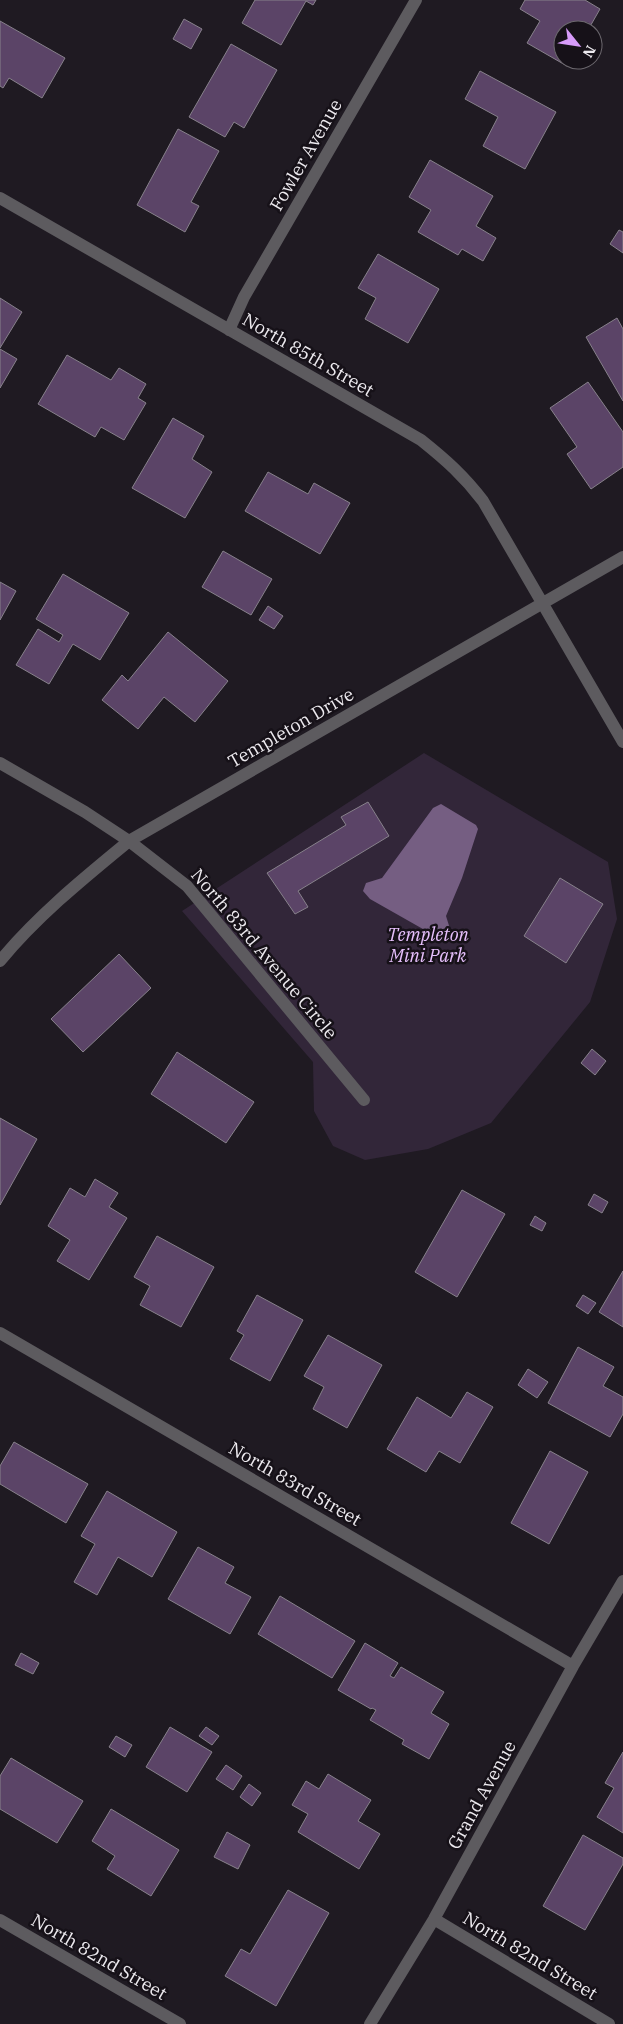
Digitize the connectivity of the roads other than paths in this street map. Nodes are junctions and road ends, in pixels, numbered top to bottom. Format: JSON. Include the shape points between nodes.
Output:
{"nodes":[{"id":1,"x":416,"y":0,"type":"edge"},
{"id":2,"x":0,"y":198,"type":"edge"},
{"id":3,"x":230,"y":330,"type":"junction"},
{"id":4,"x":623,"y":557,"type":"edge"},
{"id":5,"x":542,"y":604,"type":"junction"},
{"id":6,"x":623,"y":742,"type":"edge"},
{"id":7,"x":0,"y":762,"type":"edge"},
{"id":8,"x":129,"y":841,"type":"junction"},
{"id":9,"x":0,"y":961,"type":"edge"},
{"id":10,"x":364,"y":1100,"type":"dead end"},
{"id":11,"x":0,"y":1333,"type":"edge"},
{"id":12,"x":623,"y":1581,"type":"edge"},
{"id":13,"x":573,"y":1666,"type":"junction"},
{"id":14,"x":434,"y":1919,"type":"junction"},
{"id":15,"x":0,"y":1920,"type":"edge"},
{"id":16,"x":180,"y":2024,"type":"edge"},
{"id":17,"x":370,"y":2024,"type":"edge"},
{"id":18,"x":608,"y":2024,"type":"edge"}],
"edges":[{"from":1,"to":3,"type":"street","name":"Fowler Avenue","via":[[244,297]]},
{"from":2,"to":3,"type":"street","name":"North 85th Street"},
{"from":3,"to":5,"type":"street","name":"North 85th Street","via":[[421,440],[450,462],[483,501]]},
{"from":4,"to":5,"type":"street","name":"Templeton Drive"},
{"from":5,"to":6,"type":"street","name":"North 85th Street"},
{"from":5,"to":8,"type":"street","name":"Templeton Drive"},
{"from":7,"to":8,"type":"street","name":"North 83rd Avenue Circle"},
{"from":8,"to":9,"type":"street","name":"Templeton Drive","via":[[86,877]]},
{"from":8,"to":10,"type":"street","name":"North 83rd Avenue Circle","via":[[187,886]]},
{"from":11,"to":13,"type":"street","name":"North 83rd Street"},
{"from":12,"to":13,"type":"street","name":"Grand Avenue"},
{"from":13,"to":14,"type":"street","name":"Grand Avenue"},
{"from":14,"to":17,"type":"street","name":"Grand Avenue"},
{"from":14,"to":18,"type":"street","name":"North 82nd Street"},
{"from":15,"to":16,"type":"street","name":"North 82nd Street"}]}
